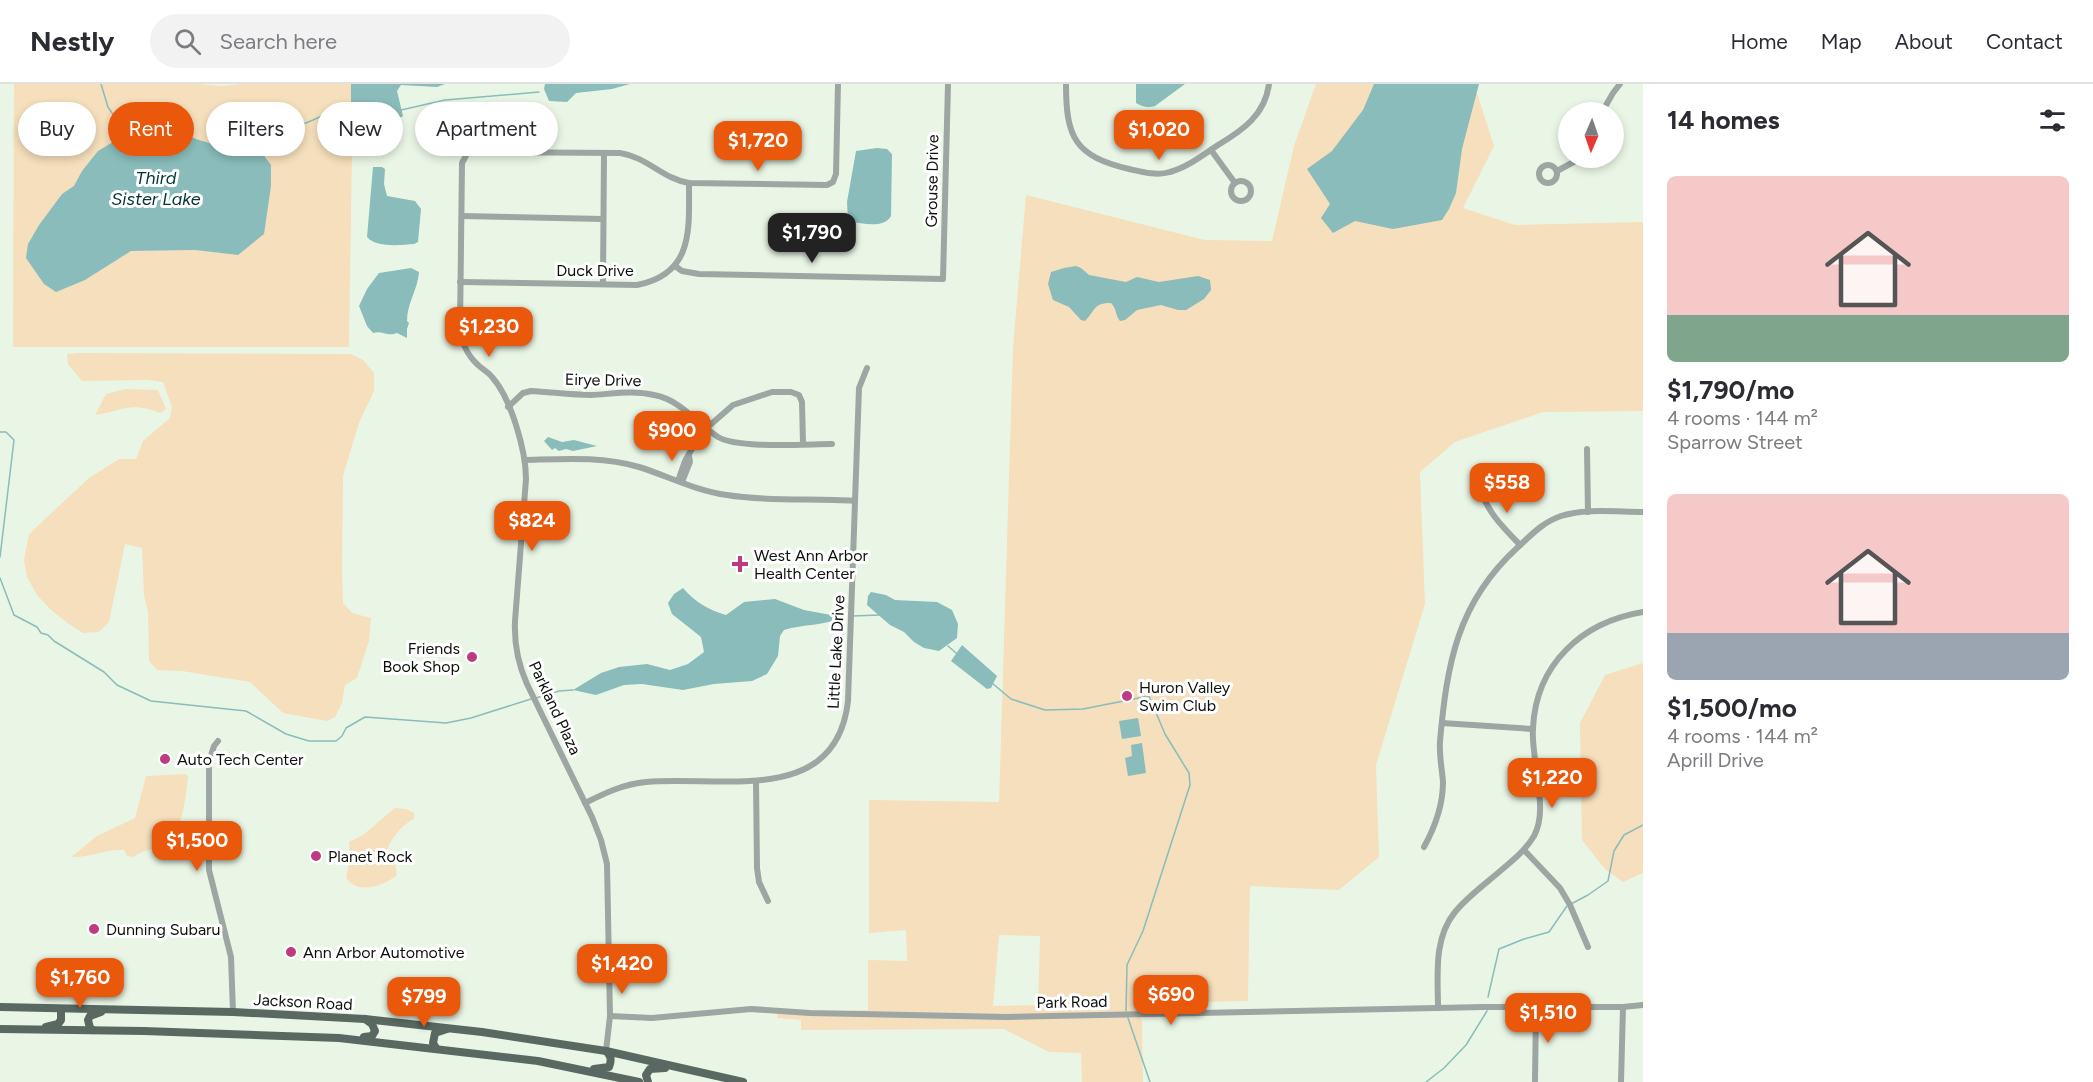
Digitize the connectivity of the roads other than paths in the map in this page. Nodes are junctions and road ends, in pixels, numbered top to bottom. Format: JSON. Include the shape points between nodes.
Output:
{"nodes":[{"id":1,"x":838,"y":84,"type":"edge"},
{"id":2,"x":948,"y":84,"type":"edge"},
{"id":3,"x":1066,"y":84,"type":"edge"},
{"id":4,"x":1269,"y":84,"type":"edge"},
{"id":5,"x":1620,"y":84,"type":"edge"},
{"id":6,"x":1607,"y":102,"type":"edge"},
{"id":7,"x":1211,"y":150,"type":"junction"},
{"id":8,"x":604,"y":153,"type":"junction"},
{"id":9,"x":1563,"y":168,"type":"edge"},
{"id":10,"x":1557,"y":171,"type":"dead end"},
{"id":11,"x":689,"y":183,"type":"junction"},
{"id":12,"x":1235,"y":183,"type":"dead end"},
{"id":13,"x":462,"y":216,"type":"junction"},
{"id":14,"x":603,"y":219,"type":"junction"},
{"id":15,"x":675,"y":266,"type":"junction"},
{"id":16,"x":460,"y":282,"type":"junction"},
{"id":17,"x":603,"y":284,"type":"junction"},
{"id":18,"x":867,"y":368,"type":"dead end"},
{"id":19,"x":508,"y":406,"type":"junction"},
{"id":20,"x":708,"y":429,"type":"junction"},
{"id":21,"x":803,"y":444,"type":"junction"},
{"id":22,"x":832,"y":444,"type":"dead end"},
{"id":23,"x":1587,"y":449,"type":"dead end"},
{"id":24,"x":525,"y":460,"type":"junction"},
{"id":25,"x":680,"y":481,"type":"junction"},
{"id":26,"x":1481,"y":492,"type":"dead end"},
{"id":27,"x":855,"y":501,"type":"junction"},
{"id":28,"x":1588,"y":512,"type":"junction"},
{"id":29,"x":1643,"y":512,"type":"edge"},
{"id":30,"x":1520,"y":545,"type":"junction"},
{"id":31,"x":1643,"y":612,"type":"edge"},
{"id":32,"x":1442,"y":723,"type":"junction"},
{"id":33,"x":1533,"y":729,"type":"junction"},
{"id":34,"x":218,"y":741,"type":"dead end"},
{"id":35,"x":756,"y":781,"type":"junction"},
{"id":36,"x":585,"y":803,"type":"junction"},
{"id":37,"x":1424,"y":847,"type":"dead end"},
{"id":38,"x":1524,"y":850,"type":"junction"},
{"id":39,"x":768,"y":901,"type":"dead end"},
{"id":40,"x":1588,"y":947,"type":"dead end"},
{"id":41,"x":1643,"y":1005,"type":"edge"},
{"id":42,"x":1536,"y":1006,"type":"junction"},
{"id":43,"x":0,"y":1007,"type":"edge"},
{"id":44,"x":1623,"y":1007,"type":"junction"},
{"id":45,"x":1438,"y":1008,"type":"junction"},
{"id":46,"x":61,"y":1009,"type":"junction"},
{"id":47,"x":114,"y":1010,"type":"junction"},
{"id":48,"x":233,"y":1012,"type":"junction"},
{"id":49,"x":610,"y":1016,"type":"junction"},
{"id":50,"x":365,"y":1019,"type":"junction"},
{"id":51,"x":452,"y":1028,"type":"junction"},
{"id":52,"x":0,"y":1029,"type":"edge"},
{"id":53,"x":36,"y":1030,"type":"junction"},
{"id":54,"x":93,"y":1030,"type":"junction"},
{"id":55,"x":339,"y":1038,"type":"junction"},
{"id":56,"x":436,"y":1048,"type":"junction"},
{"id":57,"x":606,"y":1051,"type":"junction"},
{"id":58,"x":685,"y":1068,"type":"junction"},
{"id":59,"x":580,"y":1070,"type":"junction"},
{"id":60,"x":639,"y":1082,"type":"edge"},
{"id":61,"x":648,"y":1082,"type":"edge"},
{"id":62,"x":743,"y":1082,"type":"edge"},
{"id":63,"x":1535,"y":1082,"type":"edge"},
{"id":64,"x":1621,"y":1082,"type":"edge"}],
"edges":[{"from":1,"to":11,"type":"street","via":[[836,174],[830,184]]},
{"from":2,"to":15,"type":"street","name":"Grouse Drive","via":[[943,279],[699,274]]},
{"from":3,"to":7,"type":"street","via":[[1070,128],[1086,152],[1101,162],[1137,171],[1168,173]]},
{"from":4,"to":7,"type":"street","via":[[1263,105],[1252,121]]},
{"from":5,"to":6,"type":"street"},
{"from":7,"to":12,"type":"street"},
{"from":8,"to":11,"type":"street","via":[[634,156]]},
{"from":8,"to":13,"type":"street","name":"Parkland Plaza","via":[[468,152],[462,163]]},
{"from":8,"to":14,"type":"street"},
{"from":9,"to":10,"type":"street"},
{"from":11,"to":15,"type":"street","via":[[688,237]]},
{"from":13,"to":14,"type":"street"},
{"from":13,"to":16,"type":"street","name":"Parkland Plaza"},
{"from":14,"to":17,"type":"street"},
{"from":15,"to":17,"type":"street","name":"Duck Drive","via":[[645,283]]},
{"from":16,"to":17,"type":"street","name":"Duck Drive"},
{"from":16,"to":19,"type":"street","name":"Parkland Plaza","via":[[463,346],[476,364],[492,376]]},
{"from":18,"to":27,"type":"street","name":"Little Lake Drive","via":[[859,388]]},
{"from":19,"to":20,"type":"street","name":"Eirye Drive","via":[[531,391],[590,395],[630,392],[674,401]]},
{"from":19,"to":24,"type":"street","name":"Parkland Plaza"},
{"from":20,"to":21,"type":"street","name":"Eirye Drive","via":[[720,438],[736,442]]},
{"from":20,"to":21,"type":"street","via":[[733,405],[772,392],[791,392],[799,395],[802,402]]},
{"from":20,"to":25,"type":"street","via":[[697,439]]},
{"from":21,"to":22,"type":"street","name":"Eirye Drive"},
{"from":23,"to":28,"type":"street"},
{"from":24,"to":25,"type":"street","via":[[615,461]]},
{"from":24,"to":36,"type":"street","name":"Parkland Plaza","via":[[515,631],[519,663]]},
{"from":25,"to":27,"type":"street","via":[[745,498]]},
{"from":26,"to":30,"type":"street","via":[[1488,509]]},
{"from":27,"to":35,"type":"street","name":"Little Lake Drive","via":[[848,701],[842,733],[808,769]]},
{"from":28,"to":29,"type":"street"},
{"from":28,"to":30,"type":"street","via":[[1562,516],[1545,524]]},
{"from":30,"to":32,"type":"street","via":[[1499,564],[1469,609],[1452,658]]},
{"from":31,"to":33,"type":"street","via":[[1610,620],[1570,645],[1540,690]]},
{"from":32,"to":33,"type":"street"},
{"from":32,"to":37,"type":"street","via":[[1442,797],[1438,817]]},
{"from":33,"to":38,"type":"street","via":[[1539,818],[1535,834]]},
{"from":34,"to":48,"type":"street","via":[[209,762],[209,870],[231,957]]},
{"from":35,"to":36,"type":"street","name":"Little Lake Drive","via":[[648,782],[618,788]]},
{"from":35,"to":39,"type":"street","via":[[757,868]]},
{"from":36,"to":49,"type":"street","name":"Parkland Plaza","via":[[601,840],[608,872]]},
{"from":38,"to":40,"type":"street","via":[[1560,888]]},
{"from":38,"to":45,"type":"street","via":[[1456,910],[1447,923],[1438,951]]},
{"from":41,"to":44,"type":"street","name":"Park Road"},
{"from":42,"to":44,"type":"street","name":"Park Road"},
{"from":42,"to":45,"type":"street","name":"Park Road"},
{"from":42,"to":63,"type":"street"},
{"from":43,"to":46,"type":"main road","name":"Jackson Road"},
{"from":44,"to":64,"type":"street"},
{"from":45,"to":49,"type":"street","name":"Park Road","via":[[1006,1017],[750,1009],[652,1018]]},
{"from":46,"to":47,"type":"main road","name":"Jackson Road"},
{"from":46,"to":53,"type":"main road","via":[[58,1024]]},
{"from":47,"to":48,"type":"main road","name":"Jackson Road"},
{"from":47,"to":54,"type":"main road","via":[[90,1016],[88,1024]]},
{"from":48,"to":50,"type":"main road","name":"Jackson Road"},
{"from":49,"to":57,"type":"street","name":"Parkland Plaza"},
{"from":50,"to":51,"type":"main road","name":"Jackson Road"},
{"from":50,"to":55,"type":"main road","via":[[374,1027],[372,1036]]},
{"from":51,"to":56,"type":"main road","via":[[435,1034]]},
{"from":51,"to":57,"type":"main road","name":"Jackson Road"},
{"from":52,"to":53,"type":"main road","name":"Jackson Road"},
{"from":53,"to":54,"type":"main road","name":"Jackson Road"},
{"from":54,"to":55,"type":"main road","name":"Jackson Road"},
{"from":55,"to":56,"type":"main road","name":"Jackson Road"},
{"from":56,"to":59,"type":"main road","name":"Jackson Road"},
{"from":57,"to":58,"type":"main road","name":"Jackson Road"},
{"from":57,"to":59,"type":"main road","via":[[611,1061],[609,1067]]},
{"from":58,"to":61,"type":"main road","via":[[654,1067],[646,1075]]},
{"from":58,"to":62,"type":"main road","name":"Jackson Road"},
{"from":59,"to":60,"type":"main road","name":"Jackson Road"}]}
